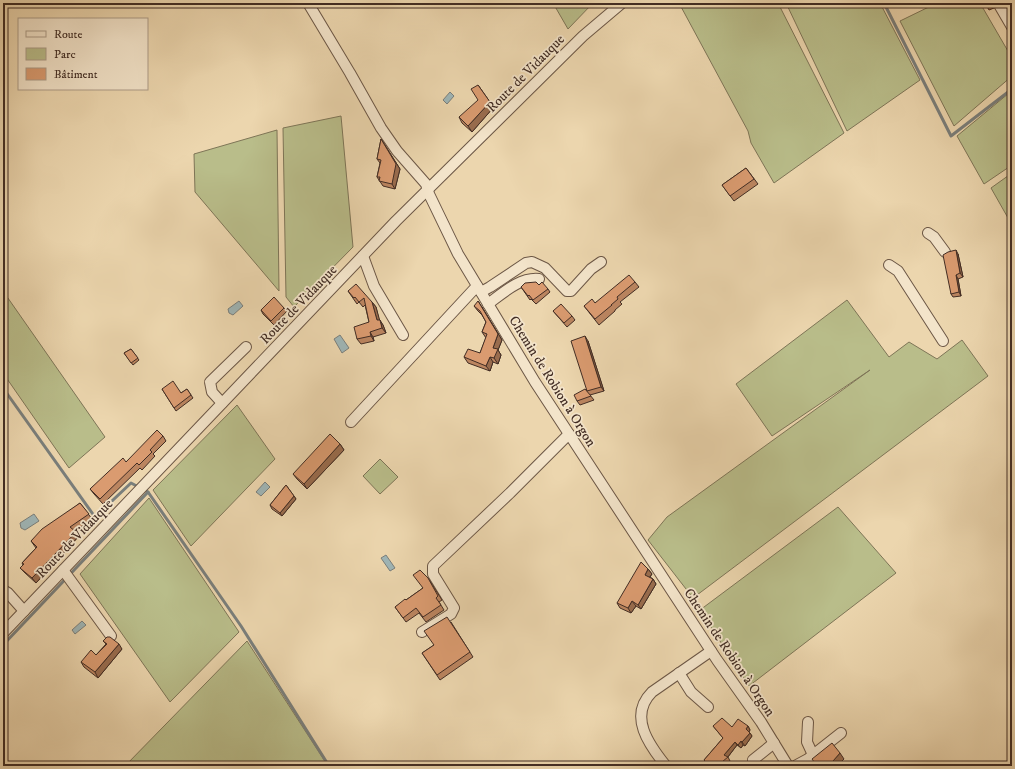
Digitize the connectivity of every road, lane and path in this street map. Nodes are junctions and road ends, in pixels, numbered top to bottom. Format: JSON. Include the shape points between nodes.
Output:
{"nodes":[{"id":1,"x":308,"y":3,"type":"edge"},
{"id":2,"x":622,"y":3,"type":"edge"},
{"id":3,"x":998,"y":3,"type":"edge"},
{"id":4,"x":1012,"y":27,"type":"edge"},
{"id":5,"x":428,"y":192,"type":"junction"},
{"id":6,"x":928,"y":233,"type":"dead end"},
{"id":7,"x":945,"y":252,"type":"edge"},
{"id":8,"x":363,"y":256,"type":"junction"},
{"id":9,"x":601,"y":262,"type":"dead end"},
{"id":10,"x":889,"y":264,"type":"dead end"},
{"id":11,"x":539,"y":279,"type":"dead end"},
{"id":12,"x":479,"y":289,"type":"junction"},
{"id":13,"x":488,"y":304,"type":"junction"},
{"id":14,"x":403,"y":335,"type":"dead end"},
{"id":15,"x":943,"y":341,"type":"dead end"},
{"id":16,"x":246,"y":347,"type":"dead end"},
{"id":17,"x":222,"y":404,"type":"junction"},
{"id":18,"x":351,"y":422,"type":"dead end"},
{"id":19,"x":569,"y":434,"type":"junction"},
{"id":20,"x":63,"y":570,"type":"junction"},
{"id":21,"x":3,"y":590,"type":"edge"},
{"id":22,"x":24,"y":611,"type":"junction"},
{"id":23,"x":422,"y":632,"type":"dead end"},
{"id":24,"x":3,"y":633,"type":"edge"},
{"id":25,"x":111,"y":636,"type":"edge"},
{"id":26,"x":711,"y":651,"type":"junction"},
{"id":27,"x":679,"y":673,"type":"junction"},
{"id":28,"x":708,"y":707,"type":"dead end"},
{"id":29,"x":808,"y":722,"type":"dead end"},
{"id":30,"x":841,"y":733,"type":"dead end"},
{"id":31,"x":774,"y":743,"type":"junction"},
{"id":32,"x":813,"y":755,"type":"junction"},
{"id":33,"x":666,"y":766,"type":"edge"},
{"id":34,"x":757,"y":766,"type":"edge"},
{"id":35,"x":788,"y":766,"type":"edge"},
{"id":36,"x":795,"y":766,"type":"edge"}],
"edges":[{"from":1,"to":5,"type":"street","name":"Chemin de Robion à Orgon","via":[[381,128],[426,184]]},
{"from":2,"to":5,"type":"street","name":"Route de Vidauque","via":[[583,36]]},
{"from":3,"to":4,"type":"street"},
{"from":5,"to":8,"type":"street","name":"Route de Vidauque"},
{"from":5,"to":12,"type":"street","name":"Chemin de Robion à Orgon","via":[[458,254]]},
{"from":6,"to":7,"type":"street"},
{"from":8,"to":14,"type":"street","via":[[374,286]]},
{"from":8,"to":17,"type":"street","name":"Route de Vidauque"},
{"from":9,"to":12,"type":"street","via":[[567,292],[545,268],[532,262],[526,263],[490,287]]},
{"from":10,"to":15,"type":"street","via":[[898,271]]},
{"from":11,"to":13,"type":"street","via":[[521,281]]},
{"from":12,"to":13,"type":"street","name":"Chemin de Robion à Orgon"},
{"from":12,"to":18,"type":"street"},
{"from":13,"to":19,"type":"street","name":"Chemin de Robion à Orgon"},
{"from":16,"to":17,"type":"street","via":[[210,382],[212,392]]},
{"from":17,"to":20,"type":"street","name":"Route de Vidauque"},
{"from":19,"to":23,"type":"street","via":[[433,566],[433,574],[454,608],[451,614]]},
{"from":19,"to":26,"type":"street","name":"Chemin de Robion à Orgon"},
{"from":20,"to":22,"type":"street","name":"Route de Vidauque"},
{"from":20,"to":25,"type":"street"},
{"from":21,"to":22,"type":"street"},
{"from":22,"to":24,"type":"street","name":"Route de Vidauque"},
{"from":26,"to":27,"type":"street"},
{"from":26,"to":31,"type":"street","name":"Chemin de Robion à Orgon"},
{"from":27,"to":28,"type":"street","via":[[691,692]]},
{"from":27,"to":33,"type":"street","via":[[652,692],[641,710],[643,729]]},
{"from":29,"to":32,"type":"street","via":[[807,742]]},
{"from":30,"to":32,"type":"street"},
{"from":31,"to":34,"type":"street","via":[[753,760]]},
{"from":31,"to":35,"type":"street","name":"Chemin de Robion à Orgon"},
{"from":32,"to":36,"type":"street"}]}
